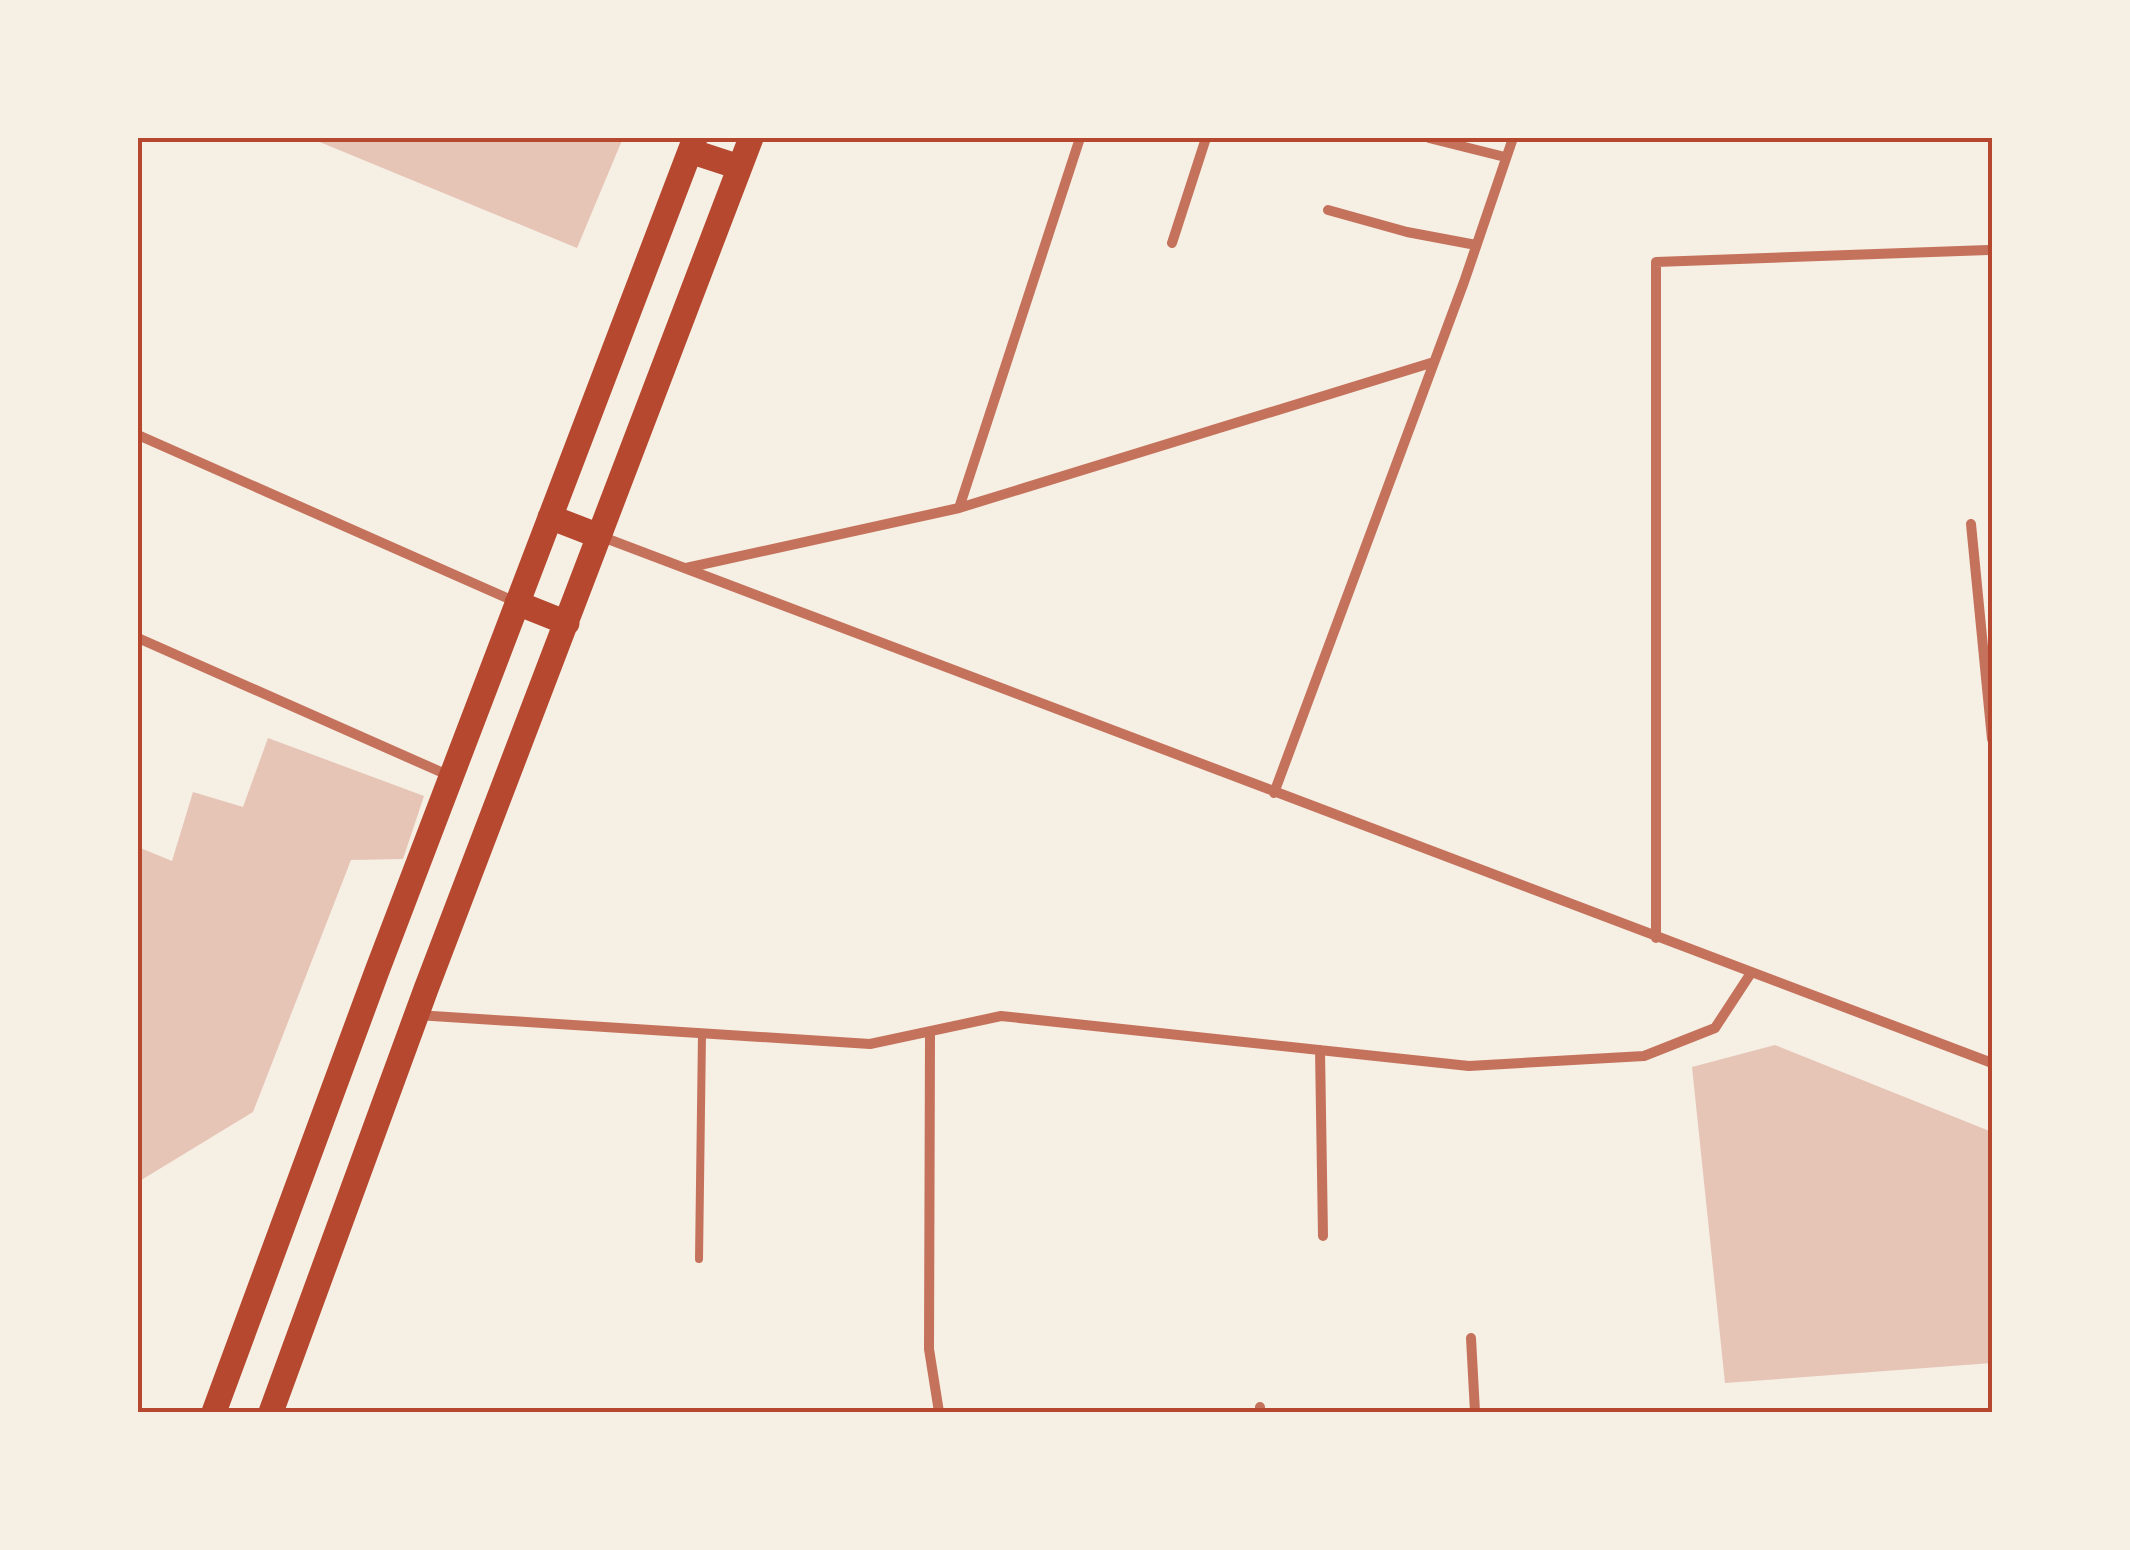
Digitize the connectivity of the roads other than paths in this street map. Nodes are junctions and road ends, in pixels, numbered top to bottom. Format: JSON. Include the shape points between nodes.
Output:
{"nodes":[{"id":1,"x":751,"y":138,"type":"edge"},
{"id":2,"x":1080,"y":138,"type":"edge"},
{"id":3,"x":1206,"y":138,"type":"edge"},
{"id":4,"x":1429,"y":138,"type":"edge"},
{"id":5,"x":1513,"y":138,"type":"edge"},
{"id":6,"x":692,"y":144,"type":"edge"},
{"id":7,"x":1506,"y":157,"type":"junction"},
{"id":8,"x":740,"y":167,"type":"junction"},
{"id":9,"x":1328,"y":210,"type":"dead end"},
{"id":10,"x":1172,"y":243,"type":"dead end"},
{"id":11,"x":1476,"y":245,"type":"junction"},
{"id":12,"x":1988,"y":250,"type":"dead end"},
{"id":13,"x":1434,"y":362,"type":"junction"},
{"id":14,"x":138,"y":435,"type":"edge"},
{"id":15,"x":959,"y":508,"type":"junction"},
{"id":16,"x":550,"y":517,"type":"junction"},
{"id":17,"x":1971,"y":524,"type":"dead end"},
{"id":18,"x":599,"y":536,"type":"junction"},
{"id":19,"x":685,"y":568,"type":"junction"},
{"id":20,"x":518,"y":602,"type":"junction"},
{"id":21,"x":567,"y":623,"type":"junction"},
{"id":22,"x":138,"y":638,"type":"edge"},
{"id":23,"x":1992,"y":739,"type":"edge"},
{"id":24,"x":451,"y":776,"type":"junction"},
{"id":25,"x":1274,"y":793,"type":"junction"},
{"id":26,"x":1656,"y":938,"type":"junction"},
{"id":27,"x":1752,"y":973,"type":"junction"},
{"id":28,"x":416,"y":1015,"type":"junction"},
{"id":29,"x":930,"y":1033,"type":"junction"},
{"id":30,"x":702,"y":1034,"type":"junction"},
{"id":31,"x":1320,"y":1050,"type":"junction"},
{"id":32,"x":1992,"y":1063,"type":"edge"},
{"id":33,"x":1323,"y":1236,"type":"dead end"},
{"id":34,"x":699,"y":1258,"type":"dead end"},
{"id":35,"x":1472,"y":1338,"type":"dead end"},
{"id":36,"x":214,"y":1412,"type":"edge"},
{"id":37,"x":271,"y":1412,"type":"edge"},
{"id":38,"x":939,"y":1412,"type":"edge"},
{"id":39,"x":1475,"y":1412,"type":"edge"}],
"edges":[{"from":1,"to":8,"type":"main road"},
{"from":2,"to":15,"type":"street"},
{"from":3,"to":10,"type":"street"},
{"from":4,"to":7,"type":"street"},
{"from":5,"to":7,"type":"street"},
{"from":6,"to":8,"type":"main road"},
{"from":6,"to":16,"type":"main road"},
{"from":7,"to":11,"type":"street"},
{"from":8,"to":18,"type":"main road"},
{"from":9,"to":11,"type":"street"},
{"from":11,"to":13,"type":"street"},
{"from":12,"to":26,"type":"street","via":[[1656,262]]},
{"from":13,"to":15,"type":"street"},
{"from":13,"to":25,"type":"street"},
{"from":14,"to":20,"type":"street"},
{"from":15,"to":19,"type":"street"},
{"from":16,"to":18,"type":"main road"},
{"from":16,"to":20,"type":"main road"},
{"from":17,"to":23,"type":"street"},
{"from":18,"to":19,"type":"street"},
{"from":18,"to":21,"type":"main road"},
{"from":19,"to":25,"type":"street"},
{"from":20,"to":21,"type":"main road"},
{"from":20,"to":24,"type":"main road"},
{"from":21,"to":28,"type":"main road"},
{"from":22,"to":24,"type":"street"},
{"from":24,"to":36,"type":"main road"},
{"from":25,"to":26,"type":"street"},
{"from":26,"to":27,"type":"street"},
{"from":27,"to":31,"type":"street","via":[[1715,1028],[1644,1056],[1469,1066]]},
{"from":27,"to":32,"type":"street"},
{"from":28,"to":30,"type":"street"},
{"from":28,"to":37,"type":"main road"},
{"from":29,"to":30,"type":"street","via":[[870,1044]]},
{"from":29,"to":31,"type":"street","via":[[1001,1016]]},
{"from":29,"to":38,"type":"street","via":[[929,1350]]},
{"from":30,"to":34,"type":"lane"},
{"from":31,"to":33,"type":"street"},
{"from":35,"to":39,"type":"street"}]}
